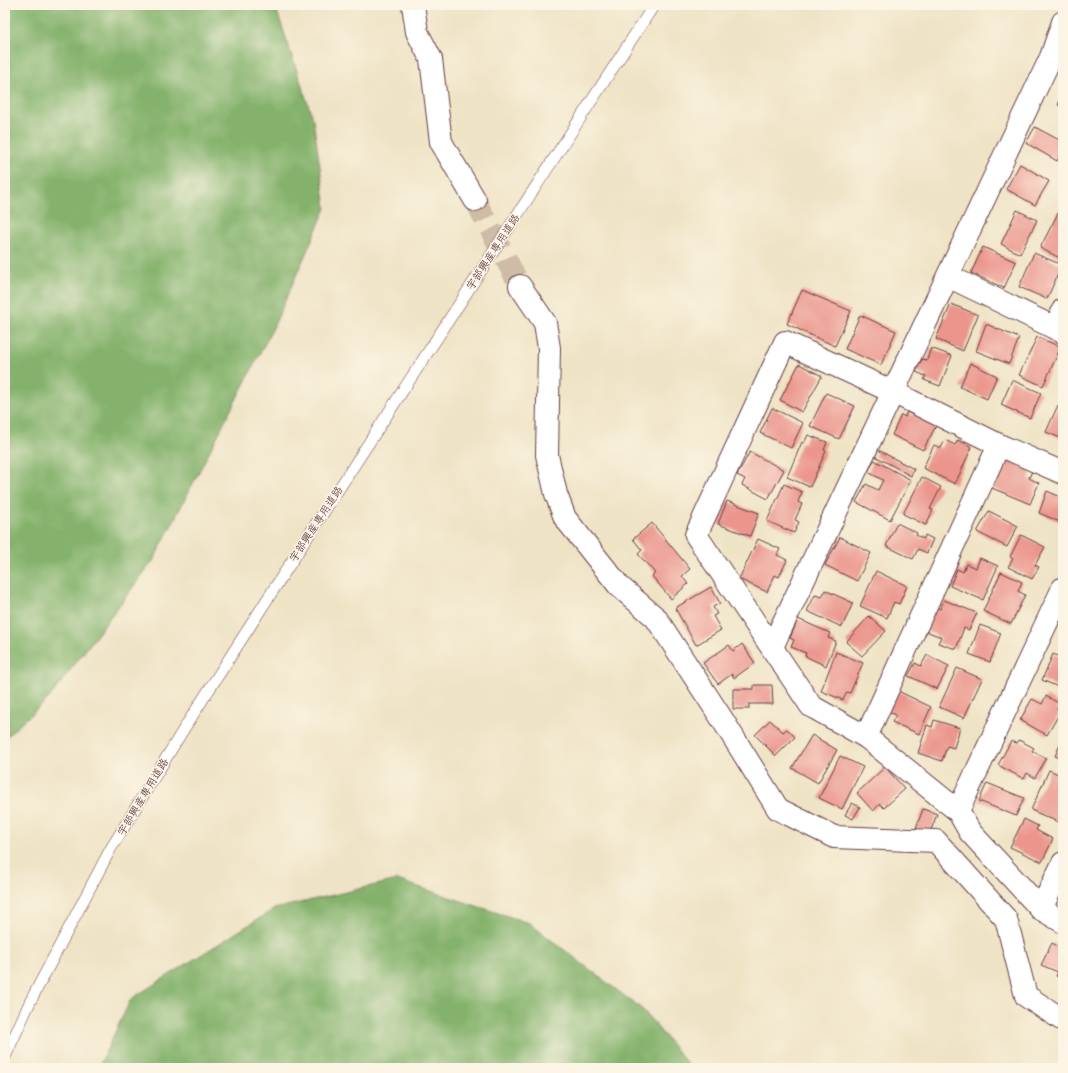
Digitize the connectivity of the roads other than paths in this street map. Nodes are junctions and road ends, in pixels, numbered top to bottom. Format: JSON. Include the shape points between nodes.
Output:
{"nodes":[{"id":1,"x":412,"y":5,"type":"edge"},
{"id":2,"x":654,"y":5,"type":"edge"},
{"id":3,"x":1063,"y":22,"type":"edge"},
{"id":4,"x":1057,"y":59,"type":"edge"},
{"id":5,"x":475,"y":200,"type":"tunnel mouth"},
{"id":6,"x":948,"y":276,"type":"junction"},
{"id":7,"x":520,"y":286,"type":"tunnel mouth"},
{"id":8,"x":1060,"y":323,"type":"edge"},
{"id":9,"x":893,"y":392,"type":"junction"},
{"id":10,"x":999,"y":445,"type":"junction"},
{"id":11,"x":1063,"y":473,"type":"edge"},
{"id":12,"x":1063,"y":588,"type":"edge"},
{"id":13,"x":772,"y":647,"type":"junction"},
{"id":14,"x":866,"y":737,"type":"junction"},
{"id":15,"x":958,"y":811,"type":"junction"},
{"id":16,"x":1063,"y":863,"type":"edge"},
{"id":17,"x":1041,"y":909,"type":"junction"},
{"id":18,"x":1063,"y":922,"type":"edge"},
{"id":19,"x":1063,"y":1020,"type":"edge"},
{"id":20,"x":5,"y":1058,"type":"edge"}],
"edges":[{"from":1,"to":5,"type":"street","via":[[417,32],[431,59],[441,142]]},
{"from":2,"to":20,"type":"lane","name":"宇部興産専用道路","via":[[185,727],[110,850],[30,1002]]},
{"from":3,"to":4,"type":"street"},
{"from":4,"to":6,"type":"street"},
{"from":6,"to":8,"type":"street"},
{"from":6,"to":9,"type":"street"},
{"from":7,"to":19,"type":"street","via":[[545,323],[549,348],[547,455],[556,494],[566,518],[620,586],[656,618],[778,809],[834,837],[936,841],[1006,919],[1026,996]]},
{"from":9,"to":10,"type":"street"},
{"from":9,"to":13,"type":"street"},
{"from":9,"to":13,"type":"street","via":[[785,342],[696,535]]},
{"from":10,"to":11,"type":"street"},
{"from":10,"to":14,"type":"street"},
{"from":12,"to":15,"type":"street"},
{"from":13,"to":14,"type":"street","via":[[811,706]]},
{"from":14,"to":15,"type":"street"},
{"from":15,"to":17,"type":"street","via":[[970,832]]},
{"from":16,"to":17,"type":"street"},
{"from":17,"to":18,"type":"street"}]}
